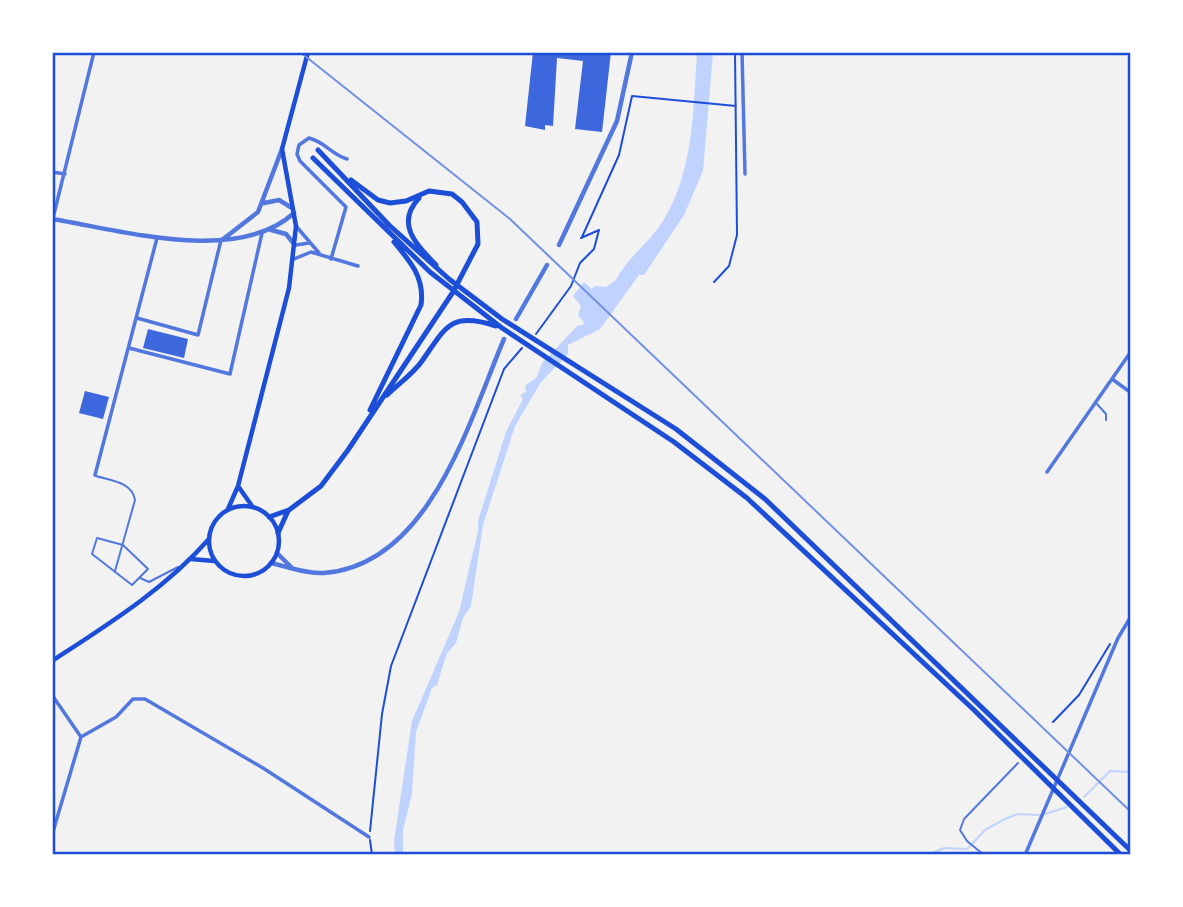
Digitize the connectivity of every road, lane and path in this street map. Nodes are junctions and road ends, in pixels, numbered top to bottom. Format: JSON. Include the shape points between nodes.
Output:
{"nodes":[{"id":1,"x":93,"y":52,"type":"edge"},
{"id":2,"x":308,"y":52,"type":"edge"},
{"id":3,"x":632,"y":52,"type":"edge"},
{"id":4,"x":735,"y":52,"type":"edge"},
{"id":5,"x":742,"y":52,"type":"edge"},
{"id":6,"x":736,"y":106,"type":"junction"},
{"id":7,"x":282,"y":149,"type":"junction"},
{"id":8,"x":318,"y":150,"type":"dead end"},
{"id":9,"x":313,"y":159,"type":"dead end"},
{"id":10,"x":347,"y":159,"type":"dead end"},
{"id":11,"x":337,"y":170,"type":"junction"},
{"id":12,"x":52,"y":172,"type":"edge"},
{"id":13,"x":65,"y":174,"type":"junction"},
{"id":14,"x":745,"y":174,"type":"dead end"},
{"id":15,"x":422,"y":195,"type":"junction"},
{"id":16,"x":261,"y":206,"type":"junction"},
{"id":17,"x":293,"y":210,"type":"junction"},
{"id":18,"x":375,"y":219,"type":"junction"},
{"id":19,"x":53,"y":220,"type":"edge"},
{"id":20,"x":296,"y":226,"type":"junction"},
{"id":21,"x":270,"y":230,"type":"junction"},
{"id":22,"x":262,"y":233,"type":"junction"},
{"id":23,"x":158,"y":236,"type":"junction"},
{"id":24,"x":221,"y":240,"type":"junction"},
{"id":25,"x":311,"y":244,"type":"junction"},
{"id":26,"x":296,"y":245,"type":"junction"},
{"id":27,"x":559,"y":245,"type":"dead end"},
{"id":28,"x":319,"y":253,"type":"junction"},
{"id":29,"x":294,"y":259,"type":"junction"},
{"id":30,"x":331,"y":259,"type":"junction"},
{"id":31,"x":547,"y":265,"type":"dead end"},
{"id":32,"x":358,"y":266,"type":"dead end"},
{"id":33,"x":449,"y":279,"type":"junction"},
{"id":34,"x":714,"y":282,"type":"dead end"},
{"id":35,"x":137,"y":318,"type":"junction"},
{"id":36,"x":516,"y":320,"type":"dead end"},
{"id":37,"x":502,"y":328,"type":"junction"},
{"id":38,"x":504,"y":339,"type":"dead end"},
{"id":39,"x":129,"y":348,"type":"junction"},
{"id":40,"x":1130,"y":353,"type":"edge"},
{"id":41,"x":1112,"y":379,"type":"junction"},
{"id":42,"x":1130,"y":392,"type":"edge"},
{"id":43,"x":1096,"y":404,"type":"junction"},
{"id":44,"x":377,"y":405,"type":"junction"},
{"id":45,"x":1106,"y":420,"type":"dead end"},
{"id":46,"x":348,"y":450,"type":"junction"},
{"id":47,"x":1048,"y":472,"type":"dead end"},
{"id":48,"x":94,"y":475,"type":"joint"},
{"id":49,"x":238,"y":486,"type":"junction"},
{"id":50,"x":253,"y":507,"type":"junction"},
{"id":51,"x":228,"y":509,"type":"junction"},
{"id":52,"x":289,"y":510,"type":"junction"},
{"id":53,"x":269,"y":517,"type":"junction"},
{"id":54,"x":278,"y":533,"type":"junction"},
{"id":55,"x":208,"y":540,"type":"junction"},
{"id":56,"x":122,"y":545,"type":"junction"},
{"id":57,"x":277,"y":553,"type":"junction"},
{"id":58,"x":191,"y":559,"type":"junction"},
{"id":59,"x":215,"y":561,"type":"junction"},
{"id":60,"x":271,"y":563,"type":"junction"},
{"id":61,"x":182,"y":566,"type":"junction"},
{"id":62,"x":293,"y":569,"type":"junction"},
{"id":63,"x":115,"y":572,"type":"junction"},
{"id":64,"x":139,"y":578,"type":"junction"},
{"id":65,"x":1130,"y":618,"type":"edge"},
{"id":66,"x":1116,"y":638,"type":"junction"},
{"id":67,"x":54,"y":661,"type":"edge"},
{"id":68,"x":53,"y":698,"type":"edge"},
{"id":69,"x":1053,"y":722,"type":"dead end"},
{"id":70,"x":81,"y":737,"type":"junction"},
{"id":71,"x":1018,"y":763,"type":"dead end"},
{"id":72,"x":52,"y":835,"type":"edge"},
{"id":73,"x":369,"y":837,"type":"junction"},
{"id":74,"x":1130,"y":850,"type":"edge"},
{"id":75,"x":372,"y":855,"type":"edge"},
{"id":76,"x":984,"y":855,"type":"edge"},
{"id":77,"x":1025,"y":855,"type":"edge"},
{"id":78,"x":1121,"y":855,"type":"edge"}],
"edges":[{"from":1,"to":13,"type":"street"},
{"from":2,"to":7,"type":"main road"},
{"from":3,"to":27,"type":"street","via":[[617,121]]},
{"from":4,"to":6,"type":"path"},
{"from":5,"to":14,"type":"street"},
{"from":6,"to":34,"type":"path","via":[[737,235],[729,267]]},
{"from":6,"to":73,"type":"path","via":[[634,96],[619,155],[581,237],[599,229],[594,249],[580,263],[571,286],[540,330],[504,369],[391,666]]},
{"from":7,"to":16,"type":"street"},
{"from":7,"to":17,"type":"main road"},
{"from":8,"to":11,"type":"highway"},
{"from":9,"to":18,"type":"highway"},
{"from":10,"to":30,"type":"street","via":[[335,155],[322,141],[309,138],[299,145],[297,154],[346,207]]},
{"from":11,"to":15,"type":"highway","via":[[378,200],[398,203]]},
{"from":11,"to":33,"type":"highway","via":[[388,225]]},
{"from":12,"to":13,"type":"street"},
{"from":13,"to":19,"type":"street"},
{"from":15,"to":33,"type":"highway","via":[[409,213],[408,229],[417,246]]},
{"from":15,"to":44,"type":"highway","via":[[443,191],[462,202],[477,222],[478,244],[453,292]]},
{"from":16,"to":17,"type":"street","via":[[271,199]]},
{"from":16,"to":24,"type":"street"},
{"from":17,"to":20,"type":"main road"},
{"from":17,"to":21,"type":"street"},
{"from":18,"to":37,"type":"highway","via":[[430,272]]},
{"from":18,"to":46,"type":"highway","via":[[413,265],[422,297],[416,318]]},
{"from":19,"to":23,"type":"street"},
{"from":20,"to":25,"type":"street"},
{"from":20,"to":26,"type":"main road"},
{"from":21,"to":22,"type":"street"},
{"from":21,"to":26,"type":"street","via":[[286,234]]},
{"from":22,"to":24,"type":"street"},
{"from":22,"to":39,"type":"street","via":[[230,374]]},
{"from":23,"to":24,"type":"street"},
{"from":23,"to":35,"type":"street"},
{"from":24,"to":35,"type":"street","via":[[198,335]]},
{"from":25,"to":26,"type":"street"},
{"from":25,"to":28,"type":"street"},
{"from":26,"to":29,"type":"main road"},
{"from":28,"to":29,"type":"street","via":[[304,252]]},
{"from":28,"to":30,"type":"street"},
{"from":29,"to":49,"type":"main road"},
{"from":30,"to":32,"type":"street"},
{"from":31,"to":36,"type":"street"},
{"from":33,"to":74,"type":"highway","via":[[502,319],[676,429],[765,499]]},
{"from":35,"to":39,"type":"street"},
{"from":37,"to":44,"type":"highway","via":[[466,319],[446,327],[414,370]]},
{"from":37,"to":78,"type":"highway","via":[[674,442],[747,498]]},
{"from":38,"to":62,"type":"street","via":[[442,483],[406,531],[360,565],[321,573]]},
{"from":39,"to":48,"type":"street"},
{"from":40,"to":41,"type":"street"},
{"from":41,"to":42,"type":"street"},
{"from":41,"to":43,"type":"street"},
{"from":43,"to":45,"type":"lane"},
{"from":43,"to":47,"type":"street"},
{"from":44,"to":46,"type":"highway"},
{"from":46,"to":52,"type":"highway","via":[[321,486]]},
{"from":48,"to":56,"type":"lane","via":[[134,491]]},
{"from":49,"to":50,"type":"main road"},
{"from":49,"to":51,"type":"main road"},
{"from":50,"to":51,"type":"main road"},
{"from":50,"to":53,"type":"main road"},
{"from":51,"to":55,"type":"main road","via":[[214,522]]},
{"from":52,"to":53,"type":"highway"},
{"from":52,"to":54,"type":"highway"},
{"from":53,"to":54,"type":"main road"},
{"from":54,"to":57,"type":"main road"},
{"from":55,"to":58,"type":"main road"},
{"from":55,"to":59,"type":"main road"},
{"from":56,"to":63,"type":"lane"},
{"from":56,"to":63,"type":"lane","via":[[97,538],[92,554]]},
{"from":56,"to":64,"type":"lane","via":[[148,569]]},
{"from":57,"to":60,"type":"main road"},
{"from":57,"to":62,"type":"street"},
{"from":58,"to":59,"type":"main road"},
{"from":58,"to":61,"type":"main road"},
{"from":59,"to":60,"type":"main road","via":[[239,576],[261,572]]},
{"from":60,"to":62,"type":"street"},
{"from":61,"to":64,"type":"lane","via":[[149,582]]},
{"from":61,"to":67,"type":"main road"},
{"from":63,"to":64,"type":"lane","via":[[132,585]]},
{"from":65,"to":66,"type":"street"},
{"from":66,"to":69,"type":"path","via":[[1079,695]]},
{"from":66,"to":77,"type":"street"},
{"from":68,"to":70,"type":"street"},
{"from":70,"to":72,"type":"street"},
{"from":70,"to":73,"type":"street","via":[[116,717],[133,699],[145,699]]},
{"from":71,"to":76,"type":"lane","via":[[964,819],[960,830]]},
{"from":73,"to":75,"type":"path"}]}
